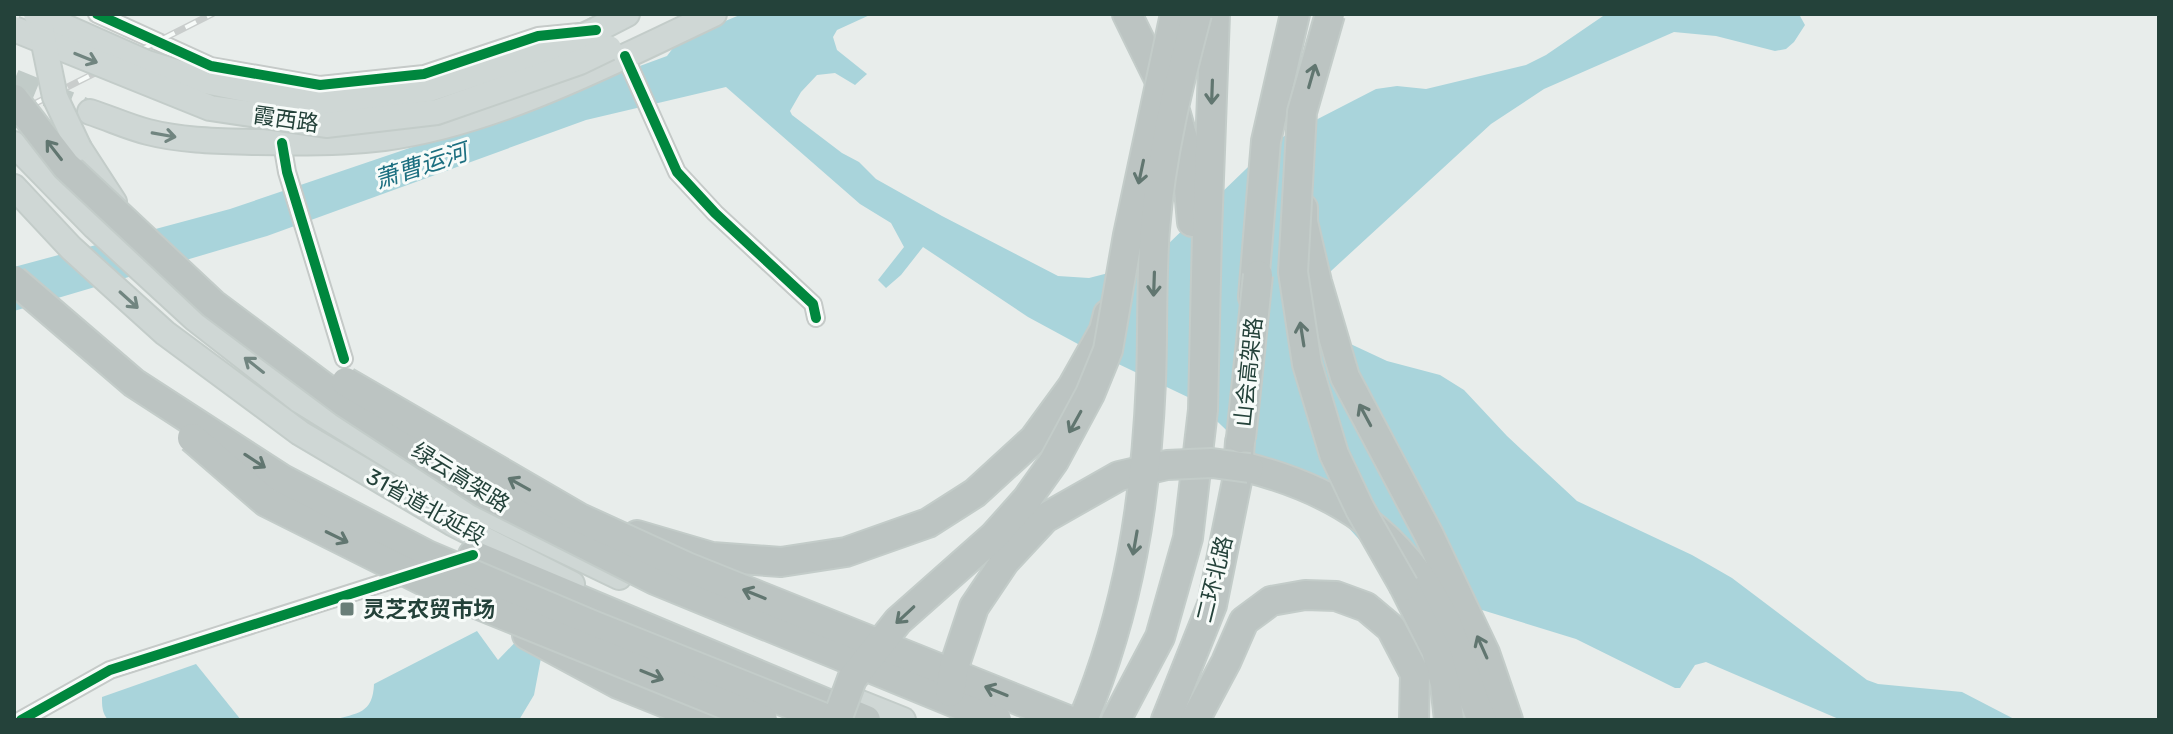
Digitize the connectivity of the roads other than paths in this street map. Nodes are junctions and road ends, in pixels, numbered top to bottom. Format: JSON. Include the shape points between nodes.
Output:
{"nodes":[{"id":1,"x":38,"y":14,"type":"edge"},
{"id":2,"x":56,"y":14,"type":"edge"},
{"id":3,"x":627,"y":14,"type":"edge"},
{"id":4,"x":679,"y":14,"type":"edge"},
{"id":5,"x":714,"y":14,"type":"edge"},
{"id":6,"x":1127,"y":14,"type":"edge"},
{"id":7,"x":1175,"y":14,"type":"edge"},
{"id":8,"x":1197,"y":14,"type":"edge"},
{"id":9,"x":1215,"y":14,"type":"edge"},
{"id":10,"x":1295,"y":14,"type":"edge"},
{"id":11,"x":1306,"y":14,"type":"edge"},
{"id":12,"x":1330,"y":14,"type":"edge"},
{"id":13,"x":94,"y":25,"type":"edge"},
{"id":14,"x":14,"y":29,"type":"edge"},
{"id":15,"x":654,"y":34,"type":"junction"},
{"id":16,"x":615,"y":50,"type":"junction"},
{"id":17,"x":14,"y":99,"type":"edge"},
{"id":18,"x":90,"y":112,"type":"tunnel mouth"},
{"id":19,"x":1302,"y":112,"type":"junction"},
{"id":20,"x":282,"y":143,"type":"junction"},
{"id":21,"x":14,"y":144,"type":"edge"},
{"id":22,"x":14,"y":187,"type":"edge"},
{"id":23,"x":14,"y":205,"type":"edge"},
{"id":24,"x":1128,"y":235,"type":"junction"},
{"id":25,"x":71,"y":248,"type":"junction"},
{"id":26,"x":14,"y":281,"type":"edge"},
{"id":27,"x":213,"y":304,"type":"junction"},
{"id":28,"x":816,"y":318,"type":"dead end"},
{"id":29,"x":344,"y":359,"type":"dead end"},
{"id":30,"x":1203,"y":410,"type":"junction"},
{"id":31,"x":422,"y":478,"type":"junction"},
{"id":32,"x":580,"y":518,"type":"junction"},
{"id":33,"x":473,"y":555,"type":"joint"},
{"id":34,"x":442,"y":590,"type":"junction"},
{"id":35,"x":21,"y":720,"type":"edge"},
{"id":36,"x":708,"y":720,"type":"edge"},
{"id":37,"x":763,"y":720,"type":"edge"},
{"id":38,"x":830,"y":720,"type":"edge"},
{"id":39,"x":837,"y":720,"type":"edge"},
{"id":40,"x":866,"y":720,"type":"edge"},
{"id":41,"x":903,"y":720,"type":"edge"},
{"id":42,"x":946,"y":720,"type":"edge"},
{"id":43,"x":969,"y":720,"type":"edge"},
{"id":44,"x":997,"y":720,"type":"edge"},
{"id":45,"x":1068,"y":720,"type":"edge"},
{"id":46,"x":1083,"y":720,"type":"edge"},
{"id":47,"x":1116,"y":720,"type":"edge"},
{"id":48,"x":1154,"y":720,"type":"edge"},
{"id":49,"x":1166,"y":720,"type":"edge"},
{"id":50,"x":1195,"y":720,"type":"edge"},
{"id":51,"x":1414,"y":720,"type":"edge"},
{"id":52,"x":1449,"y":720,"type":"edge"},
{"id":53,"x":1482,"y":720,"type":"edge"},
{"id":54,"x":1508,"y":720,"type":"edge"}],
"edges":[{"from":1,"to":13,"type":"main road","name":"霞西路","bridge":true},
{"from":1,"to":31,"type":"main road","bridge":true,"via":[[55,97],[111,199],[223,310],[347,409]]},
{"from":2,"to":13,"type":"main road","bridge":true},
{"from":3,"to":16,"type":"main road"},
{"from":4,"to":15,"type":"main road"},
{"from":5,"to":15,"type":"main road"},
{"from":6,"to":30,"type":"highway","via":[[1176,114],[1185,146]]},
{"from":7,"to":24,"type":"highway","one_way":true,"bridge":true},
{"from":8,"to":46,"type":"highway","one_way":true,"bridge":true,"via":[[1170,113],[1155,229],[1151,385],[1140,515],[1128,584]]},
{"from":9,"to":30,"type":"highway","one_way":true},
{"from":10,"to":49,"type":"highway","name":"二环北路","bridge":true,"via":[[1266,141],[1237,481],[1212,605]]},
{"from":11,"to":48,"type":"highway","name":"山会高架路","bridge":true,"via":[[1275,128],[1235,482],[1203,613]]},
{"from":19,"to":12,"type":"highway","one_way":true,"bridge":true},
{"from":13,"to":16,"type":"main road","name":"霞西路","bridge":true,"via":[[147,63],[205,81],[320,104],[429,89],[566,44]]},
{"from":14,"to":16,"type":"main road","name":"霞西路","one_way":true,"bridge":true,"via":[[210,108],[326,125],[437,112]]},
{"from":15,"to":16,"type":"main road"},
{"from":16,"to":20,"type":"main road","via":[[497,108],[444,125],[385,138]]},
{"from":16,"to":28,"type":"street","via":[[677,172],[813,304]]},
{"from":27,"to":17,"type":"highway","name":"绿云高架路","one_way":true,"bridge":true,"via":[[66,166]]},
{"from":18,"to":20,"type":"main road","one_way":true,"via":[[148,132],[195,140]]},
{"from":52,"to":19,"type":"highway","one_way":true,"bridge":true,"via":[[1436,650],[1334,454],[1307,364],[1293,272]]},
{"from":54,"to":19,"type":"highway","one_way":true,"via":[[1485,653],[1448,575],[1345,377],[1303,222]]},
{"from":20,"to":29,"type":"street"},
{"from":31,"to":21,"type":"main road","one_way":true,"via":[[299,400],[194,318]]},
{"from":22,"to":25,"type":"main road","name":"31省道北延段"},
{"from":23,"to":25,"type":"main road"},
{"from":24,"to":32,"type":"highway","bridge":true,"via":[[1104,330],[1072,387],[1034,439],[975,493],[928,523],[846,552],[781,562],[712,557]]},
{"from":24,"to":39,"type":"highway","one_way":true,"bridge":true,"via":[[1108,350],[1054,461],[994,536],[898,621],[852,679]]},
{"from":25,"to":41,"type":"main road","name":"31省道北延段","one_way":true,"via":[[165,333],[300,433],[452,523],[611,604]]},
{"from":26,"to":34,"type":"highway","one_way":true,"bridge":true,"via":[[266,502]]},
{"from":26,"to":38,"type":"highway","one_way":true,"bridge":true,"via":[[134,383],[282,479],[427,555]]},
{"from":32,"to":27,"type":"highway","one_way":true,"bridge":true},
{"from":27,"to":44,"type":"highway","name":"绿云高架路","bridge":true,"via":[[344,402],[483,493],[655,580]]},
{"from":30,"to":47,"type":"highway","via":[[1188,538],[1160,637]]},
{"from":31,"to":43,"type":"main road","via":[[622,578]]},
{"from":45,"to":32,"type":"highway","one_way":true,"bridge":true,"via":[[687,567]]},
{"from":33,"to":35,"type":"street","via":[[110,670]]},
{"from":33,"to":40,"type":"highway"},
{"from":34,"to":36,"type":"highway","bridge":true,"via":[[618,684]]},
{"from":34,"to":37,"type":"highway","one_way":true,"bridge":true},
{"from":42,"to":53,"type":"highway","bridge":true,"via":[[954,667],[974,607],[1005,561],[1045,518],[1119,476],[1167,465],[1212,463],[1279,476],[1323,493],[1384,537],[1443,616]]},
{"from":50,"to":51,"type":"highway","via":[[1244,621],[1271,601],[1305,595],[1336,596],[1366,607],[1391,628],[1415,674]]}]}
